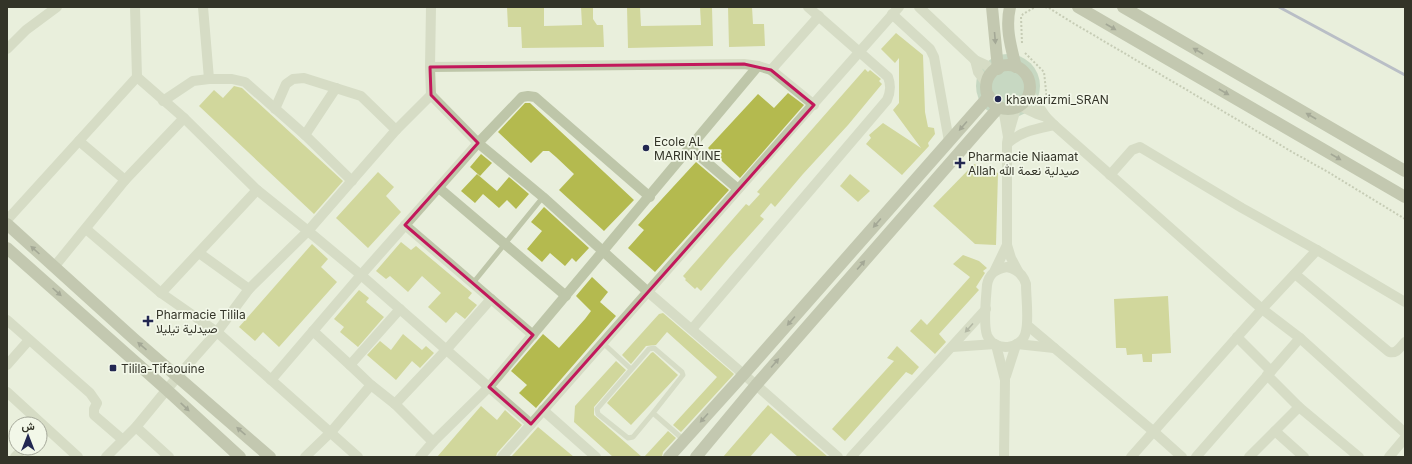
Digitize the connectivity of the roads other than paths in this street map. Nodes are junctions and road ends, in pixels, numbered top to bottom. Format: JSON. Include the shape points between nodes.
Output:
{"nodes":[{"id":1,"x":57,"y":7,"type":"edge"},
{"id":2,"x":135,"y":7,"type":"edge"},
{"id":3,"x":203,"y":7,"type":"edge"},
{"id":4,"x":430,"y":7,"type":"edge"},
{"id":5,"x":808,"y":7,"type":"edge"},
{"id":6,"x":919,"y":7,"type":"edge"},
{"id":7,"x":992,"y":7,"type":"edge"},
{"id":8,"x":1010,"y":7,"type":"edge"},
{"id":9,"x":1078,"y":7,"type":"edge"},
{"id":10,"x":1123,"y":7,"type":"edge"},
{"id":11,"x":896,"y":11,"type":"edge"},
{"id":12,"x":819,"y":16,"type":"junction"},
{"id":13,"x":7,"y":49,"type":"edge"},
{"id":14,"x":860,"y":51,"type":"junction"},
{"id":15,"x":975,"y":60,"type":"junction"},
{"id":16,"x":758,"y":66,"type":"junction"},
{"id":17,"x":430,"y":67,"type":"junction"},
{"id":18,"x":1016,"y":67,"type":"junction"},
{"id":19,"x":771,"y":70,"type":"junction"},
{"id":20,"x":995,"y":70,"type":"junction"},
{"id":21,"x":136,"y":77,"type":"junction"},
{"id":22,"x":209,"y":79,"type":"junction"},
{"id":23,"x":336,"y":88,"type":"junction"},
{"id":24,"x":988,"y":90,"type":"junction"},
{"id":25,"x":1029,"y":92,"type":"junction"},
{"id":26,"x":431,"y":95,"type":"junction"},
{"id":27,"x":163,"y":101,"type":"junction"},
{"id":28,"x":814,"y":105,"type":"junction"},
{"id":29,"x":1001,"y":107,"type":"junction"},
{"id":30,"x":1018,"y":107,"type":"junction"},
{"id":31,"x":275,"y":109,"type":"junction"},
{"id":32,"x":1046,"y":117,"type":"junction"},
{"id":33,"x":184,"y":118,"type":"junction"},
{"id":34,"x":1054,"y":126,"type":"junction"},
{"id":35,"x":396,"y":130,"type":"junction"},
{"id":36,"x":305,"y":135,"type":"junction"},
{"id":37,"x":1007,"y":140,"type":"junction"},
{"id":38,"x":79,"y":141,"type":"junction"},
{"id":39,"x":949,"y":141,"type":"junction"},
{"id":40,"x":478,"y":143,"type":"junction"},
{"id":41,"x":690,"y":148,"type":"junction"},
{"id":42,"x":1405,"y":171,"type":"edge"},
{"id":43,"x":1110,"y":175,"type":"junction"},
{"id":44,"x":125,"y":180,"type":"junction"},
{"id":45,"x":352,"y":181,"type":"junction"},
{"id":46,"x":439,"y":188,"type":"junction"},
{"id":47,"x":738,"y":189,"type":"junction"},
{"id":48,"x":257,"y":190,"type":"junction"},
{"id":49,"x":543,"y":197,"type":"junction"},
{"id":50,"x":650,"y":197,"type":"junction"},
{"id":51,"x":1405,"y":197,"type":"edge"},
{"id":52,"x":7,"y":220,"type":"edge"},
{"id":53,"x":7,"y":224,"type":"edge"},
{"id":54,"x":405,"y":225,"type":"junction"},
{"id":55,"x":86,"y":229,"type":"junction"},
{"id":56,"x":308,"y":231,"type":"junction"},
{"id":57,"x":505,"y":244,"type":"junction"},
{"id":58,"x":1007,"y":245,"type":"junction"},
{"id":59,"x":7,"y":248,"type":"edge"},
{"id":60,"x":1317,"y":250,"type":"junction"},
{"id":61,"x":603,"y":252,"type":"junction"},
{"id":62,"x":199,"y":253,"type":"junction"},
{"id":63,"x":54,"y":267,"type":"junction"},
{"id":64,"x":995,"y":270,"type":"junction"},
{"id":65,"x":1018,"y":271,"type":"junction"},
{"id":66,"x":1295,"y":274,"type":"junction"},
{"id":67,"x":361,"y":275,"type":"junction"},
{"id":68,"x":473,"y":283,"type":"junction"},
{"id":69,"x":249,"y":289,"type":"junction"},
{"id":70,"x":648,"y":292,"type":"junction"},
{"id":71,"x":161,"y":293,"type":"junction"},
{"id":72,"x":566,"y":296,"type":"junction"},
{"id":73,"x":491,"y":299,"type":"junction"},
{"id":74,"x":1405,"y":302,"type":"edge"},
{"id":75,"x":400,"y":309,"type":"junction"},
{"id":76,"x":986,"y":309,"type":"junction"},
{"id":77,"x":1262,"y":309,"type":"junction"},
{"id":78,"x":7,"y":320,"type":"edge"},
{"id":79,"x":1026,"y":325,"type":"junction"},
{"id":80,"x":692,"y":330,"type":"junction"},
{"id":81,"x":313,"y":331,"type":"junction"},
{"id":82,"x":217,"y":332,"type":"junction"},
{"id":83,"x":533,"y":335,"type":"junction"},
{"id":84,"x":1236,"y":337,"type":"junction"},
{"id":85,"x":1300,"y":338,"type":"junction"},
{"id":86,"x":29,"y":340,"type":"junction"},
{"id":87,"x":1405,"y":342,"type":"edge"},
{"id":88,"x":603,"y":343,"type":"junction"},
{"id":89,"x":996,"y":345,"type":"junction"},
{"id":90,"x":1016,"y":345,"type":"junction"},
{"id":91,"x":952,"y":347,"type":"junction"},
{"id":92,"x":1056,"y":349,"type":"junction"},
{"id":93,"x":446,"y":350,"type":"junction"},
{"id":94,"x":350,"y":364,"type":"junction"},
{"id":95,"x":7,"y":365,"type":"edge"},
{"id":96,"x":631,"y":369,"type":"junction"},
{"id":97,"x":1269,"y":373,"type":"junction"},
{"id":98,"x":744,"y":374,"type":"junction"},
{"id":99,"x":178,"y":376,"type":"junction"},
{"id":100,"x":271,"y":380,"type":"junction"},
{"id":101,"x":1006,"y":380,"type":"junction"},
{"id":102,"x":371,"y":385,"type":"junction"},
{"id":103,"x":756,"y":385,"type":"junction"},
{"id":104,"x":489,"y":387,"type":"junction"},
{"id":105,"x":167,"y":390,"type":"junction"},
{"id":106,"x":7,"y":392,"type":"edge"},
{"id":107,"x":395,"y":404,"type":"junction"},
{"id":108,"x":1299,"y":407,"type":"junction"},
{"id":109,"x":543,"y":410,"type":"junction"},
{"id":110,"x":653,"y":413,"type":"junction"},
{"id":111,"x":30,"y":416,"type":"edge"},
{"id":112,"x":531,"y":424,"type":"junction"},
{"id":113,"x":136,"y":427,"type":"junction"},
{"id":114,"x":1153,"y":431,"type":"junction"},
{"id":115,"x":331,"y":432,"type":"junction"},
{"id":116,"x":1275,"y":432,"type":"junction"},
{"id":117,"x":1405,"y":433,"type":"edge"},
{"id":118,"x":48,"y":434,"type":"edge"},
{"id":119,"x":1405,"y":438,"type":"edge"},
{"id":120,"x":123,"y":440,"type":"junction"},
{"id":121,"x":684,"y":440,"type":"junction"},
{"id":122,"x":433,"y":442,"type":"junction"},
{"id":123,"x":78,"y":457,"type":"edge"},
{"id":124,"x":106,"y":457,"type":"edge"},
{"id":125,"x":169,"y":457,"type":"edge"},
{"id":126,"x":240,"y":457,"type":"edge"},
{"id":127,"x":270,"y":457,"type":"edge"},
{"id":128,"x":305,"y":457,"type":"edge"},
{"id":129,"x":358,"y":457,"type":"edge"},
{"id":130,"x":420,"y":457,"type":"edge"},
{"id":131,"x":502,"y":457,"type":"edge"},
{"id":132,"x":596,"y":457,"type":"edge"},
{"id":133,"x":669,"y":457,"type":"edge"},
{"id":134,"x":696,"y":457,"type":"edge"},
{"id":135,"x":838,"y":457,"type":"edge"},
{"id":136,"x":851,"y":457,"type":"edge"},
{"id":137,"x":1004,"y":457,"type":"edge"},
{"id":138,"x":1131,"y":457,"type":"edge"},
{"id":139,"x":1182,"y":457,"type":"edge"},
{"id":140,"x":1196,"y":457,"type":"edge"},
{"id":141,"x":1249,"y":457,"type":"edge"},
{"id":142,"x":1304,"y":457,"type":"edge"},
{"id":143,"x":1358,"y":457,"type":"edge"},
{"id":144,"x":1388,"y":457,"type":"edge"}],
"edges":[{"from":1,"to":13,"type":"street","via":[[26,30]]},
{"from":2,"to":21,"type":"street"},
{"from":3,"to":22,"type":"street"},
{"from":4,"to":17,"type":"street"},
{"from":5,"to":12,"type":"street"},
{"from":6,"to":15,"type":"street"},
{"from":7,"to":20,"type":"street","one_way":true},
{"from":8,"to":18,"type":"street","via":[[1008,32]]},
{"from":9,"to":51,"type":"street","one_way":true},
{"from":42,"to":10,"type":"street","one_way":true},
{"from":11,"to":14,"type":"street"},
{"from":11,"to":39,"type":"street","via":[[930,49],[934,57]]},
{"from":12,"to":14,"type":"street"},
{"from":12,"to":19,"type":"street"},
{"from":14,"to":28,"type":"street"},
{"from":14,"to":80,"type":"street","via":[[888,77],[890,92],[887,100]]},
{"from":15,"to":20,"type":"street"},
{"from":15,"to":24,"type":"street","via":[[978,72]]},
{"from":16,"to":17,"type":"street","via":[[744,64]]},
{"from":16,"to":19,"type":"street"},
{"from":16,"to":41,"type":"street"},
{"from":17,"to":26,"type":"street"},
{"from":18,"to":20,"type":"street"},
{"from":18,"to":25,"type":"street","via":[[1027,76],[1030,83]]},
{"from":19,"to":28,"type":"street"},
{"from":20,"to":24,"type":"street","via":[[988,78]]},
{"from":21,"to":27,"type":"street"},
{"from":21,"to":38,"type":"street"},
{"from":22,"to":27,"type":"street","via":[[193,81]]},
{"from":22,"to":31,"type":"street","via":[[245,82]]},
{"from":23,"to":31,"type":"street","via":[[304,78],[293,79],[286,84]]},
{"from":23,"to":35,"type":"street","via":[[361,96]]},
{"from":23,"to":36,"type":"street"},
{"from":24,"to":29,"type":"street","via":[[992,102]]},
{"from":24,"to":39,"type":"street","one_way":true},
{"from":25,"to":30,"type":"street","via":[[1026,100]]},
{"from":25,"to":32,"type":"street"},
{"from":26,"to":35,"type":"street"},
{"from":26,"to":40,"type":"street"},
{"from":27,"to":33,"type":"street"},
{"from":28,"to":47,"type":"street"},
{"from":29,"to":30,"type":"street"},
{"from":29,"to":37,"type":"street"},
{"from":103,"to":29,"type":"street","one_way":true},
{"from":30,"to":32,"type":"street"},
{"from":30,"to":37,"type":"street"},
{"from":31,"to":36,"type":"street"},
{"from":32,"to":34,"type":"street"},
{"from":33,"to":44,"type":"street"},
{"from":33,"to":48,"type":"street"},
{"from":34,"to":37,"type":"street","via":[[1028,131]]},
{"from":34,"to":43,"type":"street"},
{"from":35,"to":45,"type":"street"},
{"from":36,"to":45,"type":"street"},
{"from":37,"to":58,"type":"street"},
{"from":38,"to":44,"type":"street"},
{"from":38,"to":52,"type":"street"},
{"from":39,"to":98,"type":"street","one_way":true},
{"from":40,"to":46,"type":"street"},
{"from":40,"to":49,"type":"street"},
{"from":40,"to":50,"type":"street","via":[[522,97],[535,97]]},
{"from":41,"to":47,"type":"street"},
{"from":41,"to":50,"type":"street"},
{"from":43,"to":60,"type":"street","via":[[1132,150],[1140,147]]},
{"from":43,"to":77,"type":"street"},
{"from":44,"to":55,"type":"street"},
{"from":45,"to":56,"type":"street"},
{"from":46,"to":54,"type":"street"},
{"from":46,"to":57,"type":"street"},
{"from":47,"to":70,"type":"street"},
{"from":48,"to":56,"type":"street"},
{"from":48,"to":62,"type":"street"},
{"from":49,"to":57,"type":"lane"},
{"from":49,"to":61,"type":"street"},
{"from":50,"to":61,"type":"street"},
{"from":63,"to":53,"type":"street","one_way":true},
{"from":54,"to":67,"type":"street"},
{"from":54,"to":68,"type":"street"},
{"from":55,"to":63,"type":"street"},
{"from":55,"to":71,"type":"street"},
{"from":56,"to":67,"type":"street"},
{"from":56,"to":69,"type":"street"},
{"from":57,"to":68,"type":"lane"},
{"from":57,"to":72,"type":"street"},
{"from":58,"to":64,"type":"street"},
{"from":58,"to":65,"type":"street"},
{"from":59,"to":105,"type":"street","one_way":true},
{"from":60,"to":66,"type":"street"},
{"from":60,"to":74,"type":"street"},
{"from":61,"to":70,"type":"street"},
{"from":61,"to":72,"type":"street"},
{"from":62,"to":69,"type":"street"},
{"from":62,"to":71,"type":"street"},
{"from":99,"to":63,"type":"street","one_way":true},
{"from":64,"to":65,"type":"street","via":[[1007,267]]},
{"from":64,"to":76,"type":"street","via":[[988,280]]},
{"from":65,"to":79,"type":"street","via":[[1026,284]]},
{"from":66,"to":77,"type":"street"},
{"from":66,"to":87,"type":"street","via":[[1389,352],[1397,352]]},
{"from":67,"to":75,"type":"street"},
{"from":67,"to":81,"type":"street"},
{"from":68,"to":73,"type":"street"},
{"from":69,"to":82,"type":"street"},
{"from":70,"to":80,"type":"street"},
{"from":70,"to":88,"type":"street"},
{"from":71,"to":82,"type":"street"},
{"from":72,"to":83,"type":"street"},
{"from":73,"to":83,"type":"street"},
{"from":73,"to":93,"type":"street"},
{"from":75,"to":93,"type":"street"},
{"from":75,"to":94,"type":"street"},
{"from":76,"to":89,"type":"street","via":[[986,333]]},
{"from":76,"to":91,"type":"street","one_way":true},
{"from":77,"to":84,"type":"street"},
{"from":77,"to":85,"type":"street"},
{"from":78,"to":86,"type":"street"},
{"from":79,"to":90,"type":"street","via":[[1025,336]]},
{"from":79,"to":92,"type":"street"},
{"from":80,"to":98,"type":"street"},
{"from":81,"to":94,"type":"street"},
{"from":81,"to":100,"type":"street"},
{"from":82,"to":99,"type":"street"},
{"from":82,"to":100,"type":"street"},
{"from":83,"to":104,"type":"street"},
{"from":84,"to":97,"type":"street"},
{"from":84,"to":114,"type":"street"},
{"from":85,"to":97,"type":"street"},
{"from":85,"to":117,"type":"street"},
{"from":86,"to":95,"type":"street"},
{"from":86,"to":120,"type":"street","via":[[90,393],[97,403],[94,415]]},
{"from":88,"to":96,"type":"lane"},
{"from":88,"to":109,"type":"street"},
{"from":89,"to":90,"type":"street","via":[[1006,348]]},
{"from":89,"to":91,"type":"street"},
{"from":89,"to":101,"type":"street"},
{"from":90,"to":92,"type":"street"},
{"from":90,"to":101,"type":"street"},
{"from":91,"to":136,"type":"street"},
{"from":92,"to":114,"type":"street"},
{"from":93,"to":104,"type":"street"},
{"from":93,"to":107,"type":"street"},
{"from":94,"to":102,"type":"street"},
{"from":96,"to":110,"type":"lane","via":[[649,349],[654,348],[682,372],[682,377]]},
{"from":96,"to":110,"type":"lane","via":[[597,408],[598,414],[630,438]]},
{"from":97,"to":108,"type":"street"},
{"from":97,"to":140,"type":"street"},
{"from":98,"to":103,"type":"street"},
{"from":98,"to":121,"type":"street","one_way":true},
{"from":99,"to":105,"type":"street"},
{"from":127,"to":99,"type":"street","one_way":true},
{"from":100,"to":115,"type":"street"},
{"from":101,"to":137,"type":"street"},
{"from":102,"to":107,"type":"street"},
{"from":102,"to":115,"type":"street"},
{"from":103,"to":134,"type":"street"},
{"from":103,"to":135,"type":"street"},
{"from":104,"to":112,"type":"street"},
{"from":104,"to":122,"type":"street"},
{"from":105,"to":113,"type":"street"},
{"from":105,"to":126,"type":"street","one_way":true},
{"from":106,"to":111,"type":"street"},
{"from":107,"to":122,"type":"street"},
{"from":108,"to":116,"type":"street"},
{"from":108,"to":143,"type":"street"},
{"from":109,"to":112,"type":"street"},
{"from":109,"to":132,"type":"street"},
{"from":110,"to":121,"type":"lane"},
{"from":112,"to":131,"type":"street"},
{"from":113,"to":120,"type":"street"},
{"from":113,"to":125,"type":"street"},
{"from":114,"to":138,"type":"street"},
{"from":114,"to":139,"type":"street"},
{"from":115,"to":128,"type":"street"},
{"from":115,"to":129,"type":"street"},
{"from":116,"to":141,"type":"street"},
{"from":116,"to":142,"type":"street"},
{"from":118,"to":123,"type":"street"},
{"from":119,"to":144,"type":"street"},
{"from":120,"to":124,"type":"street"},
{"from":121,"to":133,"type":"street"},
{"from":122,"to":130,"type":"street"}]}
